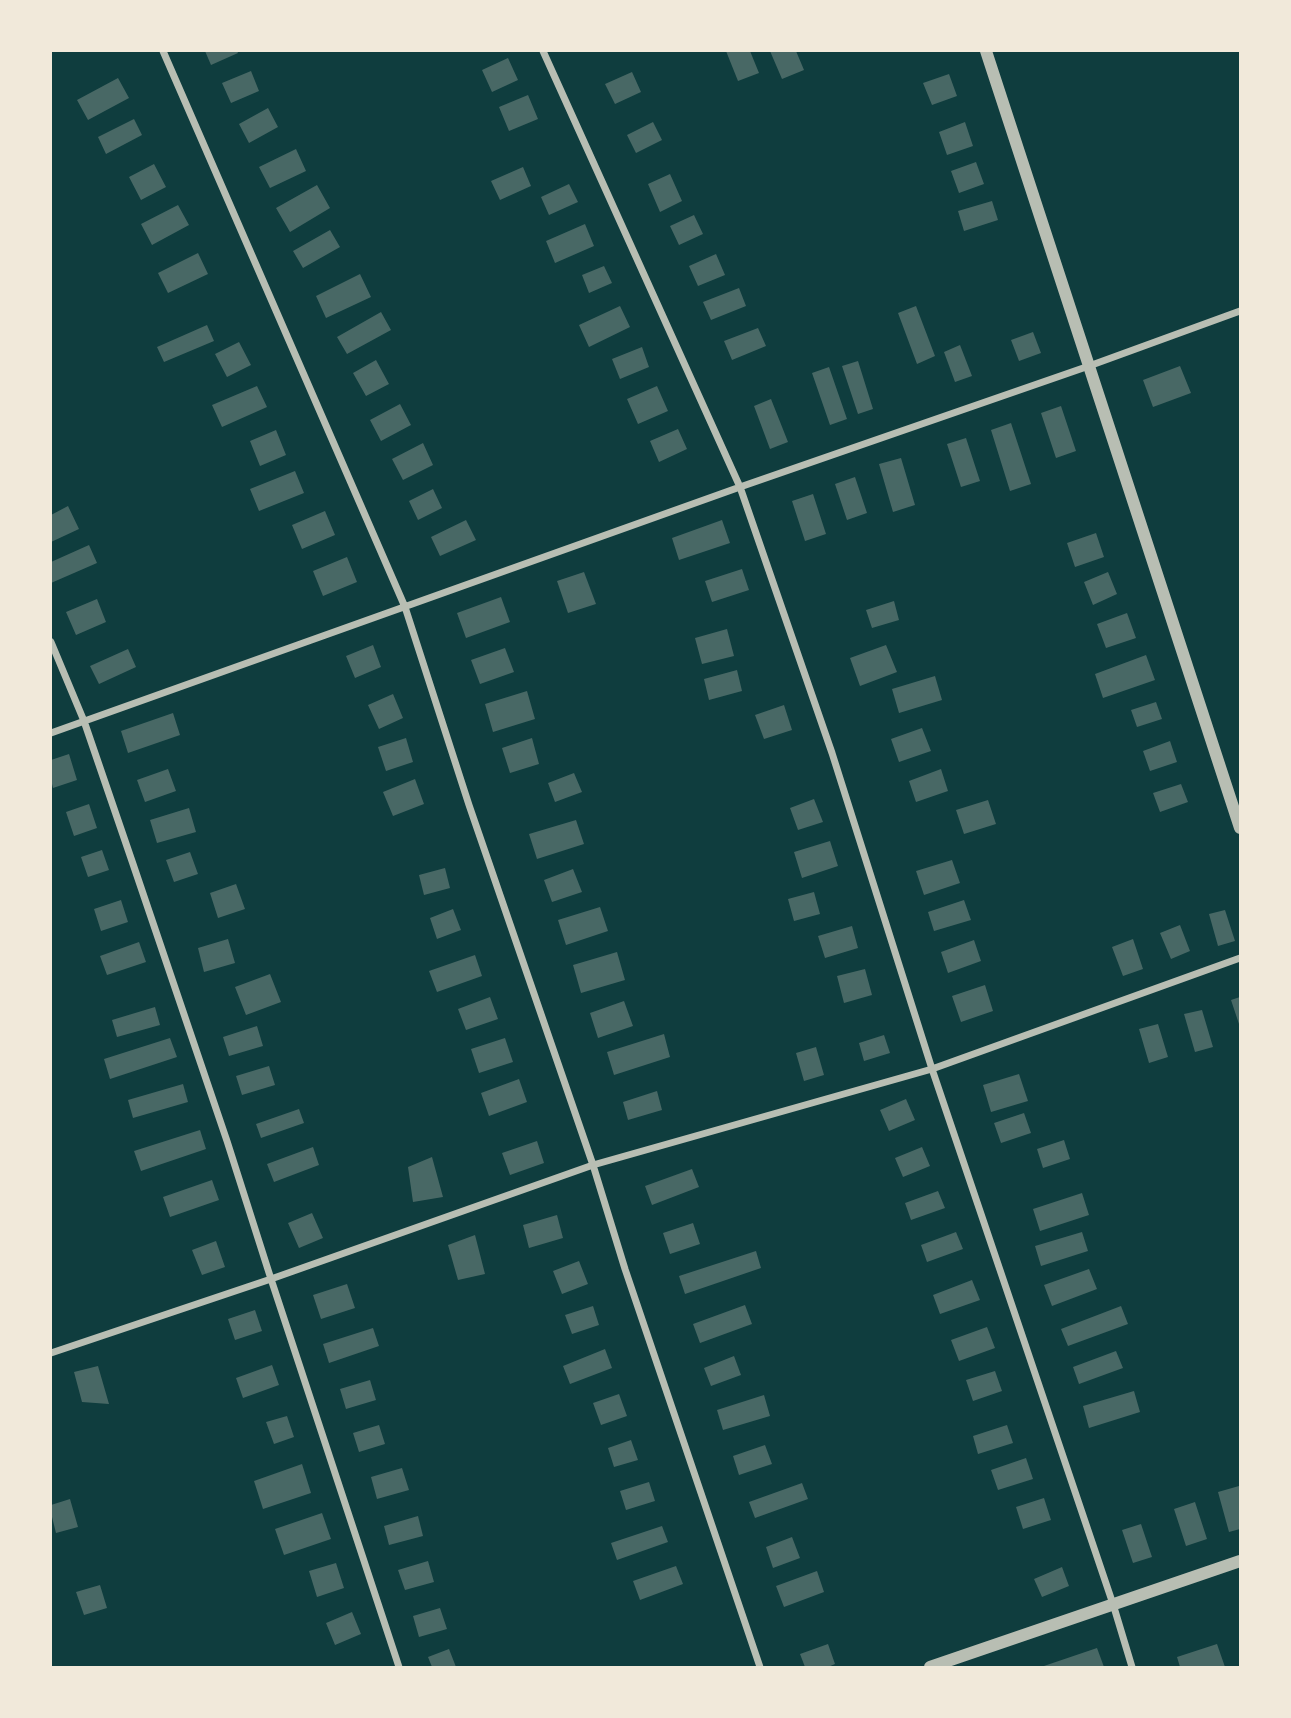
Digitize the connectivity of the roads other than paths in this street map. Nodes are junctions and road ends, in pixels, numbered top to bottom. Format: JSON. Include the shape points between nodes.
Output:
{"nodes":[{"id":1,"x":163,"y":51,"type":"edge"},
{"id":2,"x":543,"y":51,"type":"edge"},
{"id":3,"x":986,"y":51,"type":"edge"},
{"id":4,"x":1240,"y":311,"type":"edge"},
{"id":5,"x":1089,"y":366,"type":"junction"},
{"id":6,"x":740,"y":487,"type":"junction"},
{"id":7,"x":405,"y":607,"type":"junction"},
{"id":8,"x":51,"y":642,"type":"edge"},
{"id":9,"x":84,"y":721,"type":"junction"},
{"id":10,"x":51,"y":733,"type":"edge"},
{"id":11,"x":1240,"y":828,"type":"edge"},
{"id":12,"x":1240,"y":958,"type":"edge"},
{"id":13,"x":932,"y":1069,"type":"junction"},
{"id":14,"x":593,"y":1165,"type":"junction"},
{"id":15,"x":271,"y":1279,"type":"junction"},
{"id":16,"x":51,"y":1353,"type":"edge"},
{"id":17,"x":1240,"y":1561,"type":"edge"},
{"id":18,"x":1113,"y":1604,"type":"junction"},
{"id":19,"x":399,"y":1667,"type":"edge"},
{"id":20,"x":760,"y":1667,"type":"edge"},
{"id":21,"x":930,"y":1667,"type":"edge"},
{"id":22,"x":1132,"y":1667,"type":"edge"}],
"edges":[{"from":1,"to":7,"type":"street"},
{"from":2,"to":6,"type":"street"},
{"from":3,"to":5,"type":"street"},
{"from":4,"to":5,"type":"street"},
{"from":5,"to":6,"type":"street"},
{"from":5,"to":11,"type":"street"},
{"from":6,"to":7,"type":"street"},
{"from":6,"to":13,"type":"street","via":[[832,753]]},
{"from":7,"to":9,"type":"street"},
{"from":7,"to":14,"type":"street"},
{"from":8,"to":9,"type":"street"},
{"from":9,"to":10,"type":"street"},
{"from":9,"to":15,"type":"street"},
{"from":12,"to":13,"type":"street"},
{"from":13,"to":14,"type":"street"},
{"from":13,"to":18,"type":"street"},
{"from":14,"to":15,"type":"street"},
{"from":14,"to":20,"type":"street"},
{"from":15,"to":16,"type":"street"},
{"from":15,"to":19,"type":"street"},
{"from":17,"to":18,"type":"street"},
{"from":18,"to":21,"type":"street"},
{"from":18,"to":22,"type":"street"}]}
